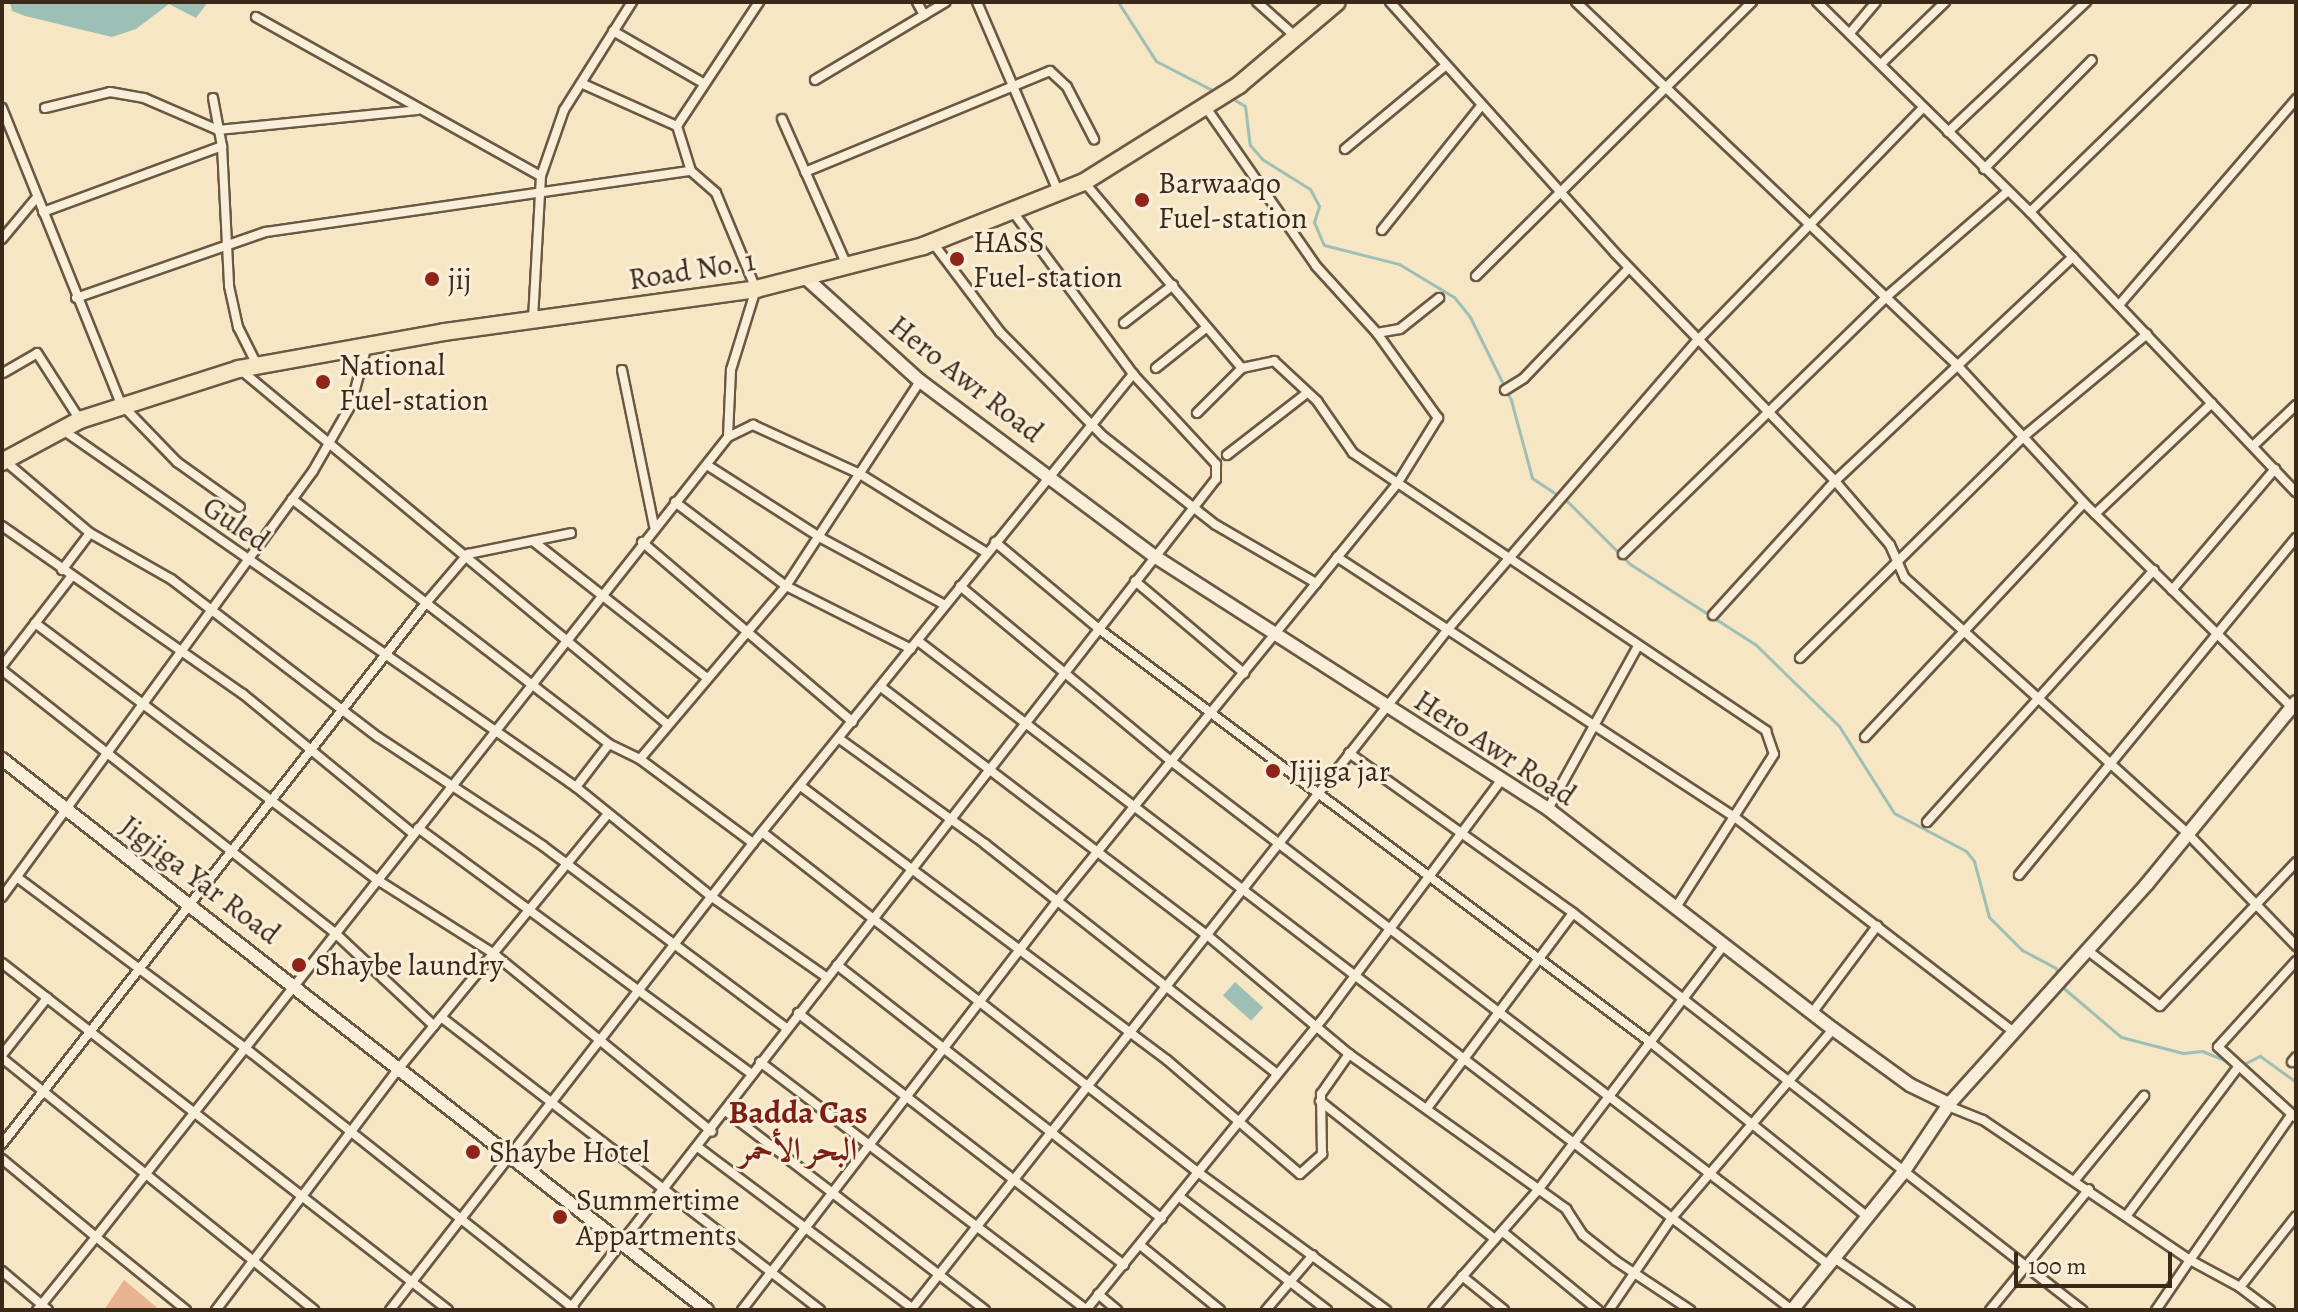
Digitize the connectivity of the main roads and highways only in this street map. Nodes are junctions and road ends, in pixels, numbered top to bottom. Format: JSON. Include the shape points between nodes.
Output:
{"nodes":[{"id":1,"x":1337,"y":2,"type":"edge"},
{"id":2,"x":807,"y":279,"type":"junction"},
{"id":3,"x":3,"y":462,"type":"edge"},
{"id":4,"x":2295,"y":707,"type":"edge"},
{"id":5,"x":2,"y":759,"type":"edge"},
{"id":6,"x":1948,"y":1105,"type":"junction"},
{"id":7,"x":707,"y":1310,"type":"edge"},
{"id":8,"x":1792,"y":1310,"type":"edge"}],
"edges":[{"from":1,"to":2,"type":"highway","name":"Road No. 1","via":[[1205,106],[1084,182],[933,243]]},
{"from":2,"to":3,"type":"highway","name":"Road No. 1","via":[[239,369],[80,420]]},
{"from":2,"to":6,"type":"main road","name":"Hero Awr Road","via":[[920,381],[1154,556],[1548,809],[1833,1029],[1910,1085]]},
{"from":4,"to":6,"type":"main road"},
{"from":5,"to":7,"type":"main road","name":"Jigjiga Yar Road"},
{"from":6,"to":8,"type":"main road","via":[[1902,1174]]}]}
